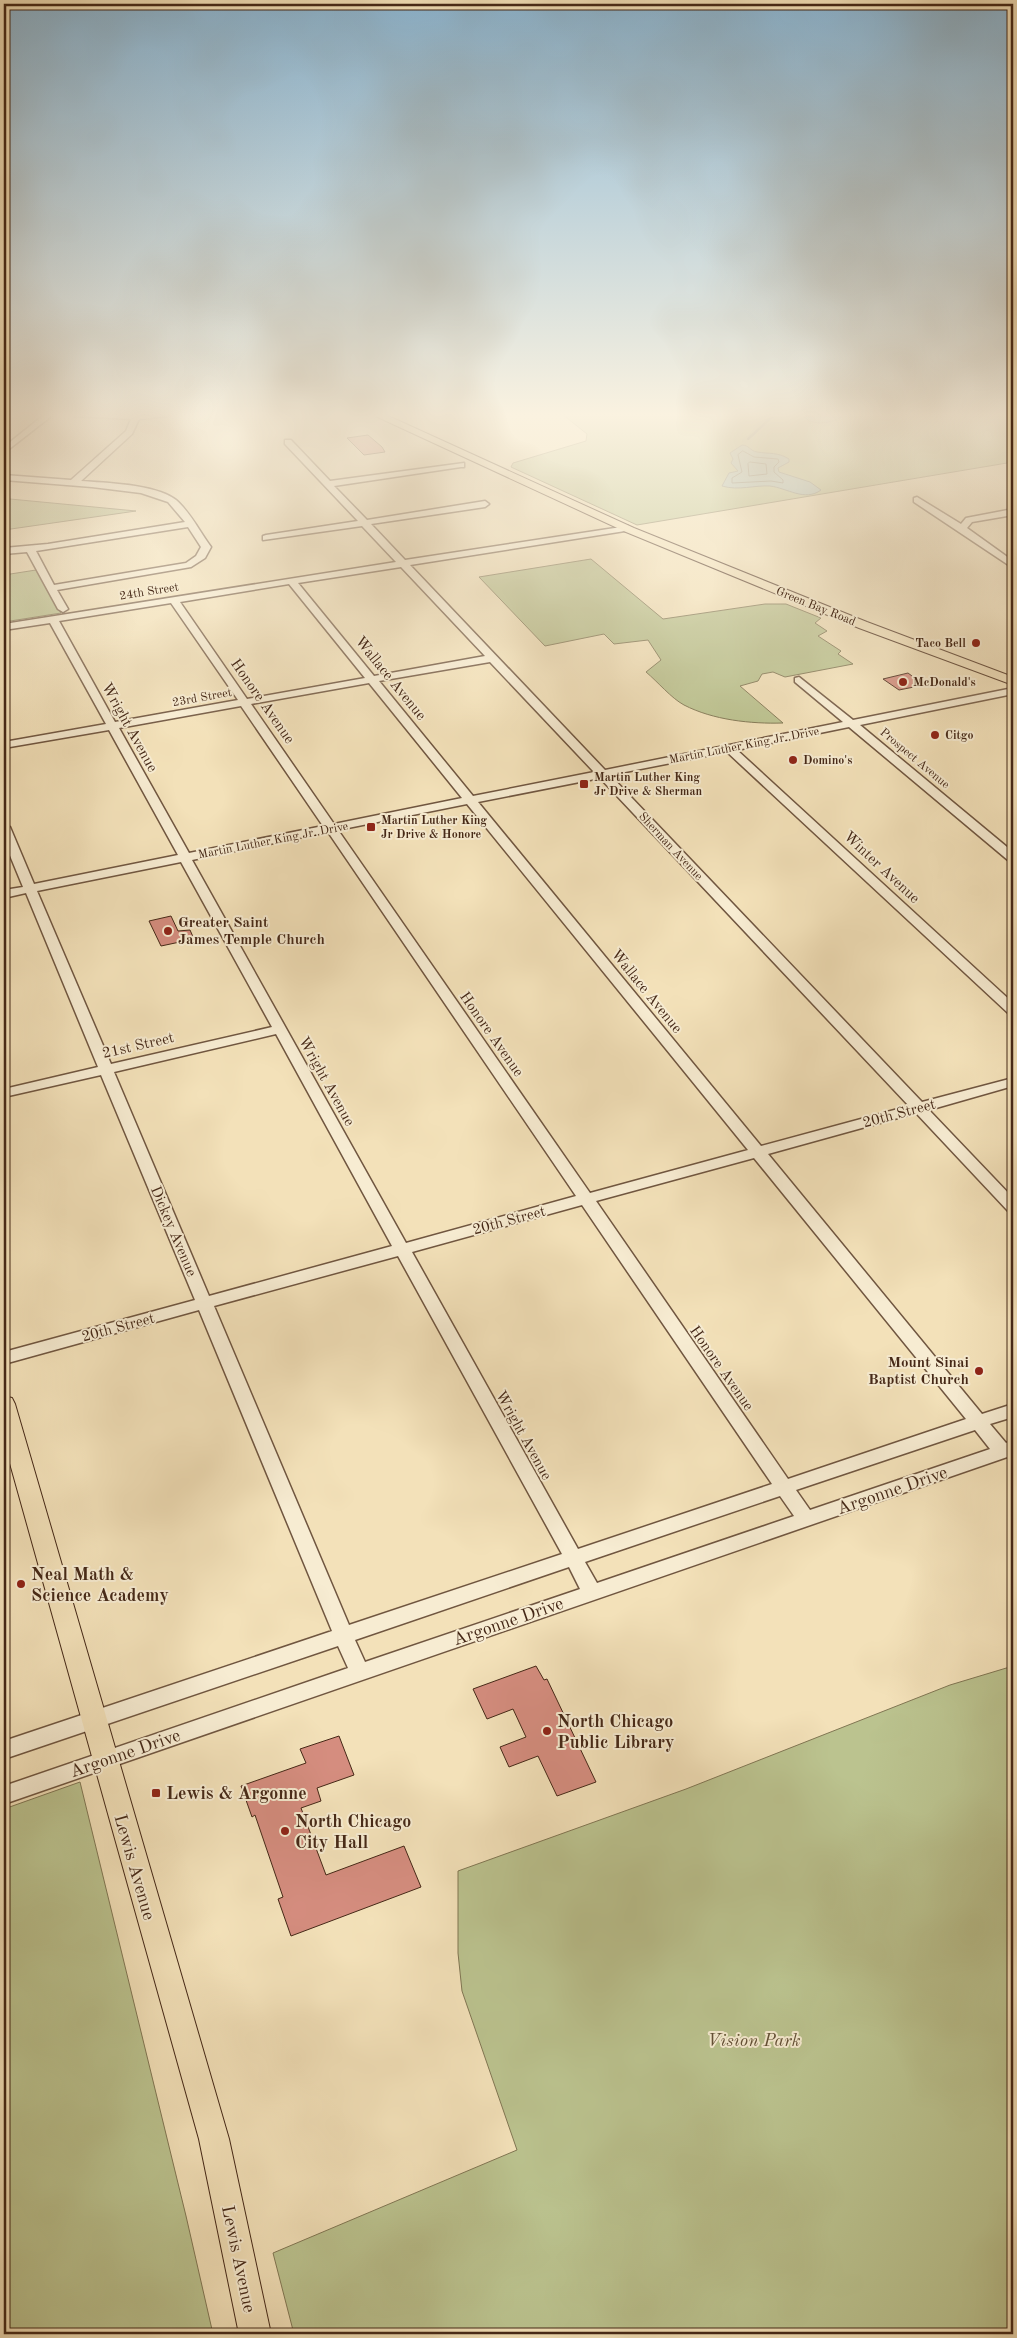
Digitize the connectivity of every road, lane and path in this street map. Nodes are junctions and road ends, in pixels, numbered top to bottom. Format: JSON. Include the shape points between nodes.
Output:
{"nodes":[{"id":1,"x":359,"y":523,"type":"edge"},
{"id":2,"x":367,"y":523,"type":"edge"},
{"id":3,"x":615,"y":523,"type":"edge"},
{"id":4,"x":954,"y":523,"type":"edge"},
{"id":5,"x":966,"y":523,"type":"edge"},
{"id":6,"x":189,"y":524,"type":"joint"},
{"id":7,"x":625,"y":528,"type":"junction"},
{"id":8,"x":962,"y":528,"type":"junction"},
{"id":9,"x":266,"y":538,"type":"dead end"},
{"id":10,"x":30,"y":549,"type":"junction"},
{"id":11,"x":4,"y":551,"type":"edge"},
{"id":12,"x":404,"y":563,"type":"junction"},
{"id":13,"x":1013,"y":565,"type":"edge"},
{"id":14,"x":291,"y":581,"type":"junction"},
{"id":15,"x":53,"y":588,"type":"junction"},
{"id":16,"x":174,"y":600,"type":"junction"},
{"id":17,"x":63,"y":609,"type":"dead end"},
{"id":18,"x":53,"y":619,"type":"junction"},
{"id":19,"x":4,"y":627,"type":"edge"},
{"id":20,"x":493,"y":658,"type":"junction"},
{"id":21,"x":371,"y":680,"type":"junction"},
{"id":22,"x":798,"y":680,"type":"dead end"},
{"id":23,"x":1013,"y":681,"type":"edge"},
{"id":24,"x":1013,"y":691,"type":"edge"},
{"id":25,"x":244,"y":702,"type":"junction"},
{"id":26,"x":851,"y":724,"type":"junction"},
{"id":27,"x":111,"y":726,"type":"junction"},
{"id":28,"x":4,"y":745,"type":"edge"},
{"id":29,"x":729,"y":748,"type":"junction"},
{"id":30,"x":603,"y":773,"type":"junction"},
{"id":31,"x":470,"y":800,"type":"junction"},
{"id":32,"x":4,"y":827,"type":"edge"},
{"id":33,"x":331,"y":828,"type":"junction"},
{"id":34,"x":184,"y":858,"type":"junction"},
{"id":35,"x":1013,"y":858,"type":"edge"},
{"id":36,"x":30,"y":888,"type":"junction"},
{"id":37,"x":4,"y":894,"type":"edge"},
{"id":38,"x":1013,"y":1010,"type":"edge"},
{"id":39,"x":279,"y":1029,"type":"junction"},
{"id":40,"x":106,"y":1069,"type":"junction"},
{"id":41,"x":1013,"y":1082,"type":"edge"},
{"id":42,"x":4,"y":1093,"type":"edge"},
{"id":43,"x":920,"y":1108,"type":"junction"},
{"id":44,"x":758,"y":1152,"type":"junction"},
{"id":45,"x":586,"y":1199,"type":"junction"},
{"id":46,"x":1013,"y":1207,"type":"edge"},
{"id":47,"x":402,"y":1249,"type":"junction"},
{"id":48,"x":204,"y":1304,"type":"junction"},
{"id":49,"x":4,"y":1358,"type":"edge"},
{"id":50,"x":4,"y":1404,"type":"edge"},
{"id":51,"x":1013,"y":1410,"type":"edge"},
{"id":52,"x":978,"y":1422,"type":"junction"},
{"id":53,"x":1008,"y":1450,"type":"edge"},
{"id":54,"x":784,"y":1487,"type":"junction"},
{"id":55,"x":806,"y":1519,"type":"junction"},
{"id":56,"x":574,"y":1558,"type":"junction"},
{"id":57,"x":592,"y":1592,"type":"junction"},
{"id":58,"x":344,"y":1636,"type":"junction"},
{"id":59,"x":360,"y":1672,"type":"junction"},
{"id":60,"x":93,"y":1720,"type":"junction"},
{"id":61,"x":4,"y":1750,"type":"edge"},
{"id":62,"x":104,"y":1760,"type":"junction"},
{"id":63,"x":4,"y":1795,"type":"edge"},
{"id":64,"x":255,"y":2334,"type":"edge"}],
"edges":[{"from":1,"to":9,"type":"street"},
{"from":2,"to":12,"type":"street","name":"Sherman Avenue"},
{"from":3,"to":7,"type":"main road","name":"Green Bay Road"},
{"from":4,"to":8,"type":"street"},
{"from":5,"to":8,"type":"street"},
{"from":6,"to":10,"type":"street"},
{"from":6,"to":15,"type":"street","via":[[206,546],[199,560],[188,565]]},
{"from":7,"to":12,"type":"street","name":"24th Street"},
{"from":7,"to":23,"type":"main road","name":"Green Bay Road","via":[[870,628]]},
{"from":8,"to":13,"type":"street"},
{"from":10,"to":11,"type":"street"},
{"from":10,"to":15,"type":"street"},
{"from":12,"to":14,"type":"street","name":"24th Street"},
{"from":12,"to":20,"type":"street","name":"Sherman Avenue"},
{"from":14,"to":16,"type":"street","name":"24th Street"},
{"from":14,"to":21,"type":"street","name":"Wallace Avenue"},
{"from":15,"to":17,"type":"street"},
{"from":16,"to":18,"type":"street","name":"24th Street"},
{"from":16,"to":25,"type":"street","name":"Honore Avenue"},
{"from":18,"to":19,"type":"street","name":"24th Street"},
{"from":18,"to":27,"type":"street","name":"Wright Avenue"},
{"from":20,"to":21,"type":"street","name":"23rd Street"},
{"from":20,"to":30,"type":"street","name":"Sherman Avenue"},
{"from":21,"to":25,"type":"street","name":"23rd Street"},
{"from":21,"to":31,"type":"street","name":"Wallace Avenue"},
{"from":22,"to":26,"type":"street","name":"Prospect Avenue"},
{"from":24,"to":26,"type":"street","name":"Martin Luther King Jr. Drive"},
{"from":25,"to":27,"type":"street","name":"23rd Street"},
{"from":25,"to":33,"type":"street","name":"Honore Avenue"},
{"from":26,"to":29,"type":"street","name":"Martin Luther King Jr. Drive"},
{"from":26,"to":35,"type":"street","name":"Prospect Avenue"},
{"from":27,"to":28,"type":"street","name":"23rd Street"},
{"from":27,"to":34,"type":"street","name":"Wright Avenue"},
{"from":29,"to":30,"type":"street","name":"Martin Luther King Jr. Drive"},
{"from":29,"to":38,"type":"street","name":"Winter Avenue"},
{"from":30,"to":31,"type":"street","name":"Martin Luther King Jr. Drive"},
{"from":30,"to":43,"type":"street","name":"Sherman Avenue"},
{"from":31,"to":33,"type":"street","name":"Martin Luther King Jr. Drive"},
{"from":31,"to":44,"type":"street","name":"Wallace Avenue"},
{"from":32,"to":36,"type":"street","name":"Dickey Avenue"},
{"from":33,"to":34,"type":"street","name":"Martin Luther King Jr. Drive"},
{"from":33,"to":45,"type":"street","name":"Honore Avenue"},
{"from":34,"to":36,"type":"street","name":"Martin Luther King Jr. Drive"},
{"from":34,"to":39,"type":"street","name":"Wright Avenue"},
{"from":36,"to":37,"type":"street","name":"Martin Luther King Jr. Drive"},
{"from":36,"to":40,"type":"street","name":"Dickey Avenue"},
{"from":39,"to":40,"type":"street","name":"21st Street"},
{"from":39,"to":47,"type":"street","name":"Wright Avenue"},
{"from":40,"to":42,"type":"street","name":"21st Street"},
{"from":40,"to":48,"type":"street","name":"Dickey Avenue"},
{"from":41,"to":43,"type":"street","name":"20th Street"},
{"from":43,"to":44,"type":"street","name":"20th Street"},
{"from":43,"to":46,"type":"street","name":"Sherman Avenue"},
{"from":44,"to":45,"type":"street","name":"20th Street"},
{"from":44,"to":52,"type":"street","name":"Wallace Avenue"},
{"from":45,"to":47,"type":"street","name":"20th Street"},
{"from":45,"to":54,"type":"street","name":"Honore Avenue"},
{"from":47,"to":48,"type":"street","name":"20th Street"},
{"from":47,"to":56,"type":"street","name":"Wright Avenue"},
{"from":48,"to":49,"type":"street","name":"20th Street"},
{"from":48,"to":58,"type":"street","name":"Dickey Avenue"},
{"from":50,"to":60,"type":"main road","name":"Lewis Avenue"},
{"from":51,"to":52,"type":"street"},
{"from":52,"to":53,"type":"street","name":"Wallace Avenue"},
{"from":52,"to":54,"type":"street"},
{"from":53,"to":55,"type":"street","name":"Argonne Drive"},
{"from":54,"to":55,"type":"street","name":"Honore Avenue"},
{"from":54,"to":56,"type":"street"},
{"from":55,"to":57,"type":"street","name":"Argonne Drive"},
{"from":56,"to":57,"type":"street","name":"Wright Avenue"},
{"from":56,"to":58,"type":"street"},
{"from":57,"to":59,"type":"street","name":"Argonne Drive"},
{"from":58,"to":59,"type":"street","name":"Dickey Avenue"},
{"from":58,"to":60,"type":"street"},
{"from":59,"to":62,"type":"street","name":"Argonne Drive"},
{"from":60,"to":61,"type":"street"},
{"from":60,"to":62,"type":"main road","name":"Lewis Avenue"},
{"from":62,"to":63,"type":"street","name":"Argonne Drive"},
{"from":62,"to":64,"type":"main road","name":"Lewis Avenue","via":[[214,2139]]}]}
